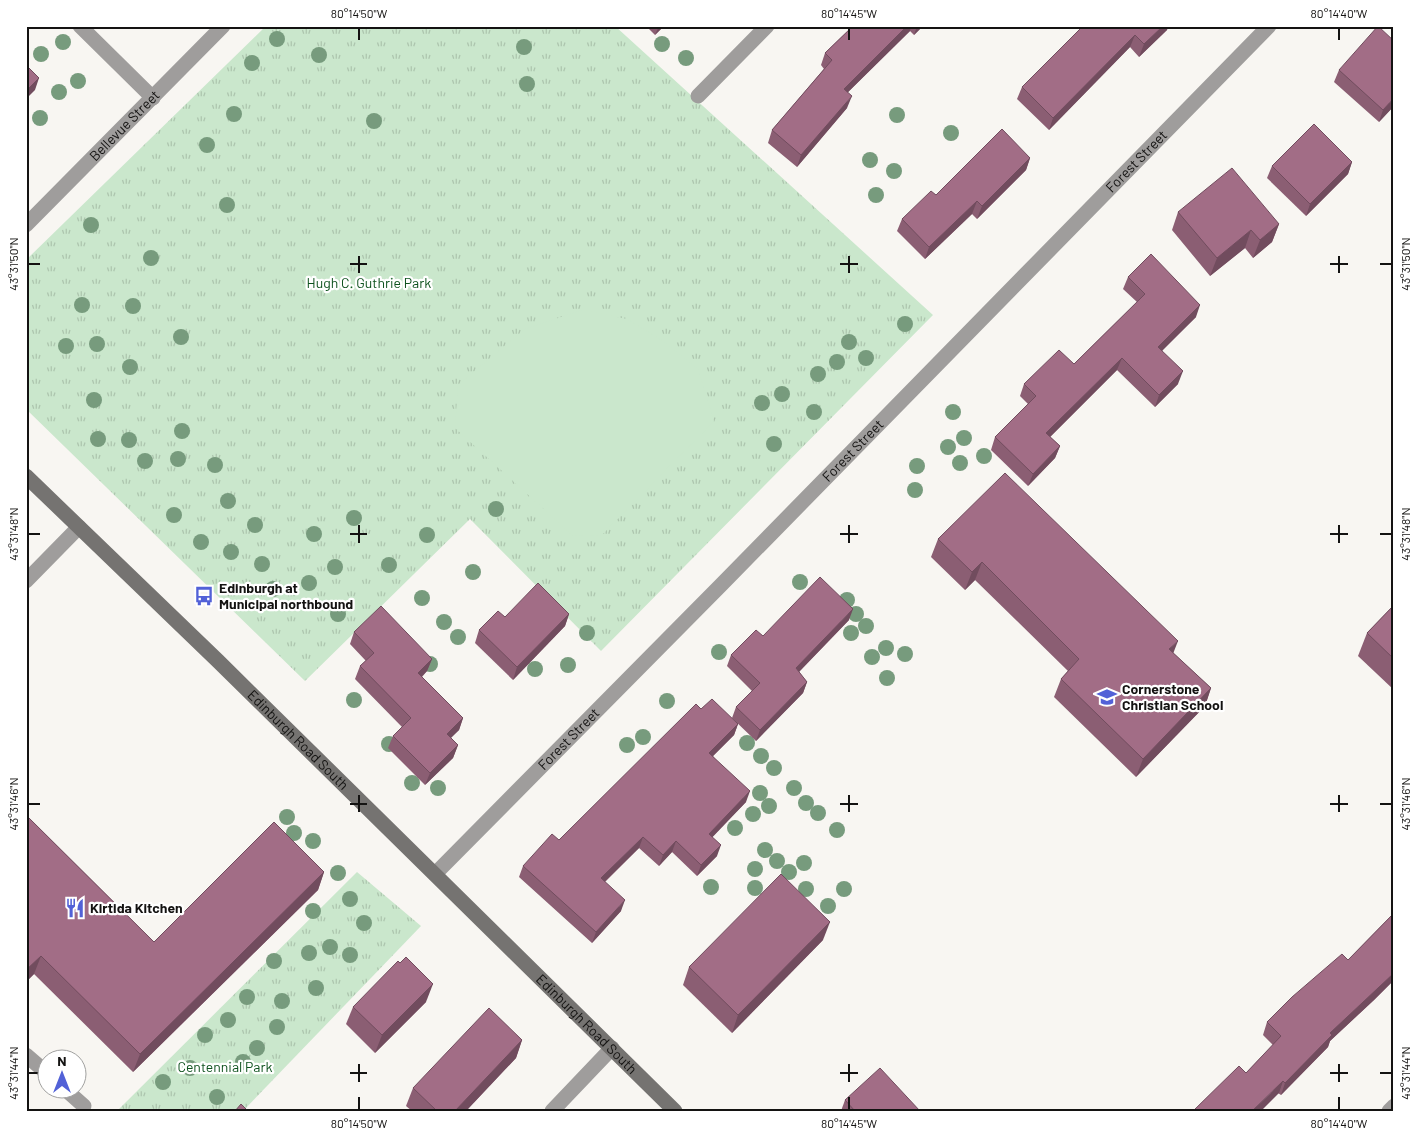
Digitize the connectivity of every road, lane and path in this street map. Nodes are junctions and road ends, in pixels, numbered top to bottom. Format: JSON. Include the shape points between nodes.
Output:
{"nodes":[{"id":1,"x":80,"y":26,"type":"edge"},
{"id":2,"x":223,"y":26,"type":"edge"},
{"id":3,"x":767,"y":26,"type":"edge"},
{"id":4,"x":1269,"y":26,"type":"edge"},
{"id":5,"x":698,"y":96,"type":"dead end"},
{"id":6,"x":153,"y":98,"type":"junction"},
{"id":7,"x":26,"y":225,"type":"edge"},
{"id":8,"x":26,"y":476,"type":"edge"},
{"id":9,"x":79,"y":527,"type":"junction"},
{"id":10,"x":26,"y":581,"type":"edge"},
{"id":11,"x":435,"y":874,"type":"junction"},
{"id":12,"x":612,"y":1048,"type":"junction"},
{"id":13,"x":26,"y":1055,"type":"edge"},
{"id":14,"x":38,"y":1065,"type":"edge"},
{"id":15,"x":77,"y":1100,"type":"edge"},
{"id":16,"x":84,"y":1106,"type":"dead end"},
{"id":17,"x":1394,"y":1106,"type":"edge"},
{"id":18,"x":552,"y":1111,"type":"edge"},
{"id":19,"x":675,"y":1111,"type":"edge"},
{"id":20,"x":1389,"y":1111,"type":"edge"}],
"edges":[{"from":1,"to":6,"type":"street"},
{"from":2,"to":6,"type":"street","name":"Bellevue Street"},
{"from":3,"to":5,"type":"street"},
{"from":4,"to":11,"type":"street","name":"Forest Street"},
{"from":6,"to":7,"type":"street","name":"Bellevue Street"},
{"from":8,"to":9,"type":"main road","name":"Edinburgh Road South"},
{"from":9,"to":10,"type":"street"},
{"from":9,"to":11,"type":"main road","name":"Edinburgh Road South"},
{"from":11,"to":12,"type":"main road","name":"Edinburgh Road South"},
{"from":12,"to":18,"type":"street"},
{"from":12,"to":19,"type":"main road","name":"Edinburgh Road South"},
{"from":13,"to":14,"type":"street"},
{"from":15,"to":16,"type":"street"},
{"from":17,"to":20,"type":"street"}]}
